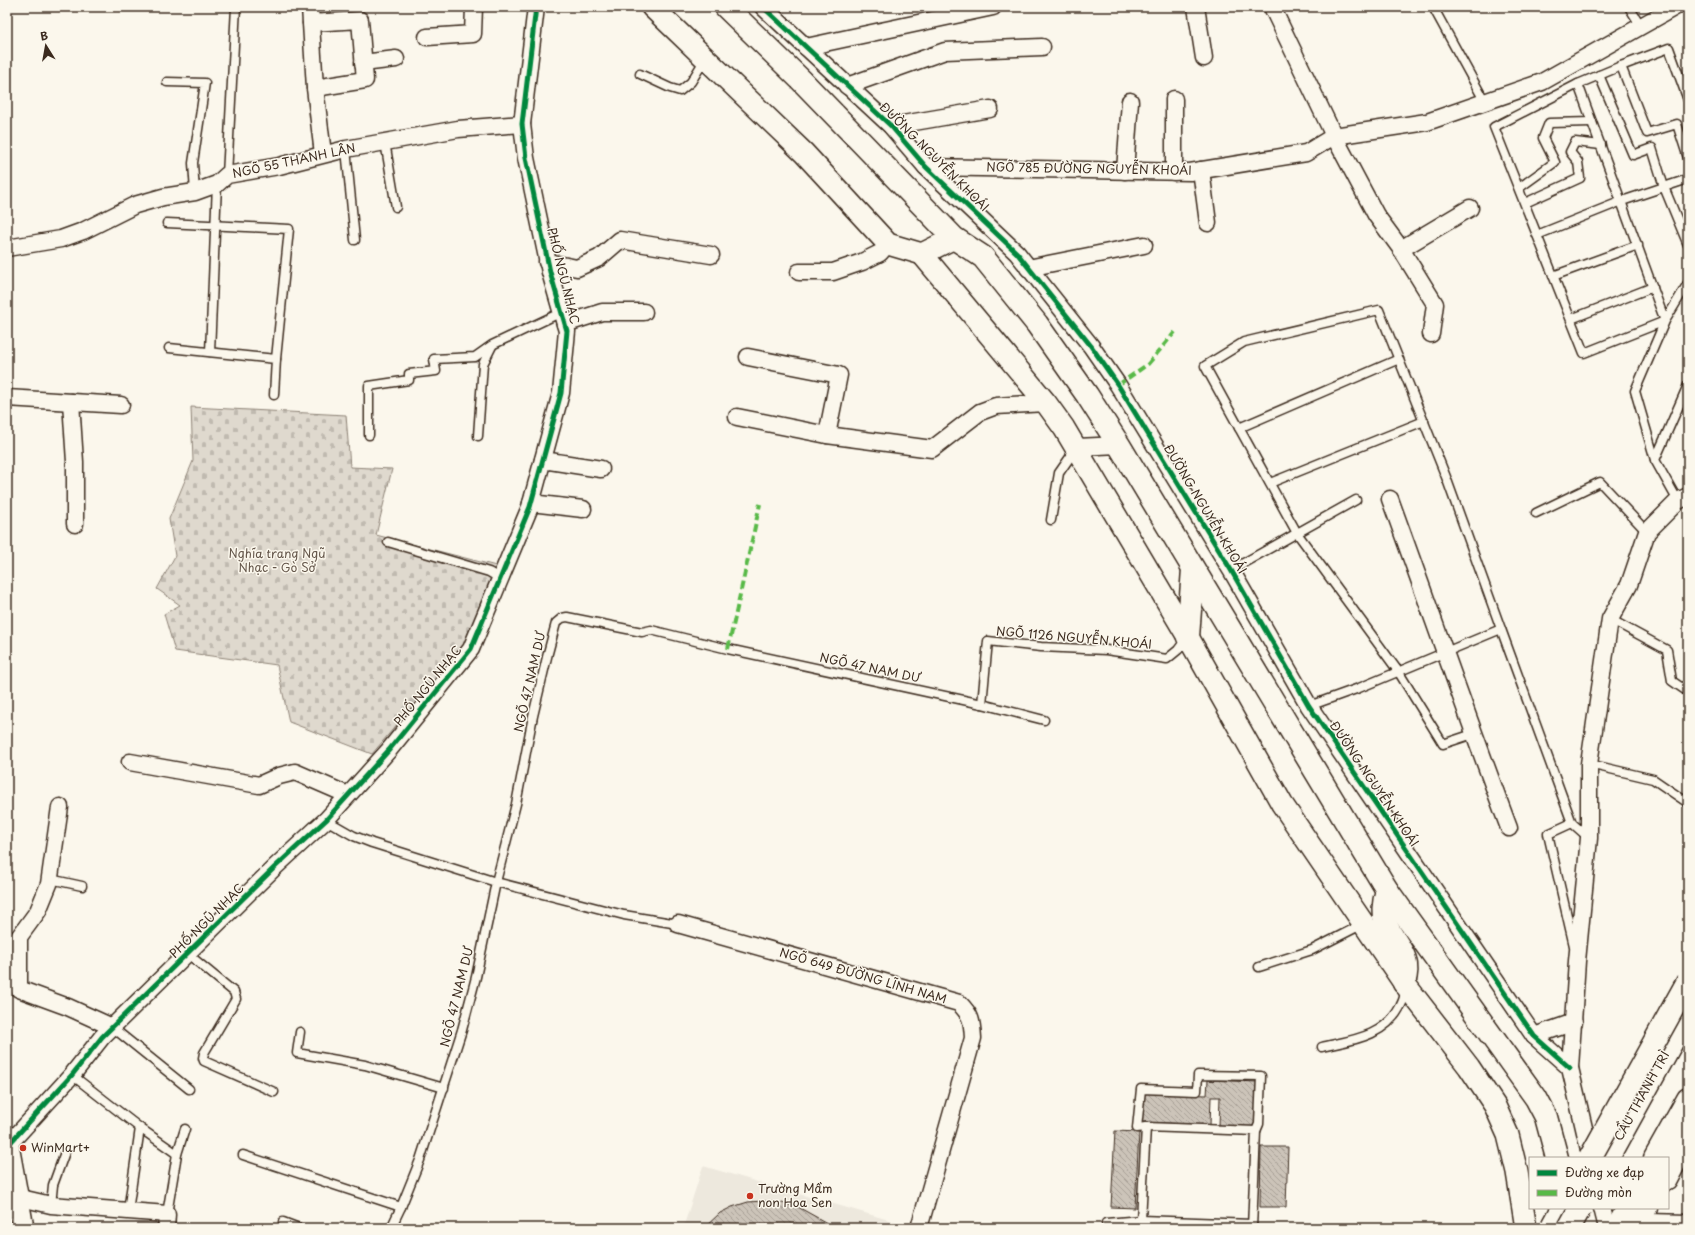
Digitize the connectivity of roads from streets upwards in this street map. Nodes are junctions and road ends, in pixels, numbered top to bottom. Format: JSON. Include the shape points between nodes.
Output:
{"nodes":[{"id":1,"x":310,"y":7,"type":"edge"},
{"id":2,"x":474,"y":7,"type":"edge"},
{"id":3,"x":536,"y":7,"type":"edge"},
{"id":4,"x":652,"y":7,"type":"edge"},
{"id":5,"x":726,"y":7,"type":"edge"},
{"id":6,"x":763,"y":7,"type":"edge"},
{"id":7,"x":992,"y":7,"type":"edge"},
{"id":8,"x":1196,"y":7,"type":"edge"},
{"id":9,"x":1272,"y":7,"type":"edge"},
{"id":10,"x":1675,"y":7,"type":"edge"},
{"id":11,"x":311,"y":23,"type":"junction"},
{"id":12,"x":428,"y":37,"type":"dead end"},
{"id":13,"x":806,"y":47,"type":"junction"},
{"id":14,"x":1042,"y":47,"type":"dead end"},
{"id":15,"x":1204,"y":58,"type":"dead end"},
{"id":16,"x":396,"y":59,"type":"dead end"},
{"id":17,"x":364,"y":63,"type":"junction"},
{"id":18,"x":847,"y":86,"type":"junction"},
{"id":19,"x":315,"y":88,"type":"junction"},
{"id":20,"x":1174,"y":99,"type":"dead end"},
{"id":21,"x":1130,"y":101,"type":"dead end"},
{"id":22,"x":990,"y":109,"type":"dead end"},
{"id":23,"x":522,"y":124,"type":"junction"},
{"id":24,"x":891,"y":126,"type":"junction"},
{"id":25,"x":1334,"y":136,"type":"junction"},
{"id":26,"x":323,"y":154,"type":"junction"},
{"id":27,"x":926,"y":167,"type":"junction"},
{"id":28,"x":1201,"y":170,"type":"junction"},
{"id":29,"x":1125,"y":171,"type":"junction"},
{"id":30,"x":1174,"y":172,"type":"junction"},
{"id":31,"x":1470,"y":208,"type":"dead end"},
{"id":32,"x":1208,"y":223,"type":"dead end"},
{"id":33,"x":954,"y":238,"type":"junction"},
{"id":34,"x":888,"y":244,"type":"junction"},
{"id":35,"x":1144,"y":245,"type":"dead end"},
{"id":36,"x":7,"y":248,"type":"edge"},
{"id":37,"x":1400,"y":249,"type":"junction"},
{"id":38,"x":922,"y":254,"type":"junction"},
{"id":39,"x":711,"y":255,"type":"dead end"},
{"id":40,"x":547,"y":262,"type":"junction"},
{"id":41,"x":1028,"y":268,"type":"junction"},
{"id":42,"x":799,"y":272,"type":"dead end"},
{"id":43,"x":644,"y":312,"type":"dead end"},
{"id":44,"x":563,"y":318,"type":"junction"},
{"id":45,"x":1431,"y":334,"type":"dead end"},
{"id":46,"x":748,"y":357,"type":"dead end"},
{"id":47,"x":7,"y":398,"type":"edge"},
{"id":48,"x":71,"y":402,"type":"junction"},
{"id":49,"x":1046,"y":403,"type":"junction"},
{"id":50,"x":120,"y":405,"type":"dead end"},
{"id":51,"x":737,"y":417,"type":"dead end"},
{"id":52,"x":827,"y":435,"type":"junction"},
{"id":53,"x":1119,"y":445,"type":"junction"},
{"id":54,"x":1077,"y":447,"type":"junction"},
{"id":55,"x":543,"y":460,"type":"junction"},
{"id":56,"x":601,"y":469,"type":"dead end"},
{"id":57,"x":1390,"y":499,"type":"dead end"},
{"id":58,"x":1683,"y":499,"type":"edge"},
{"id":59,"x":531,"y":503,"type":"junction"},
{"id":60,"x":583,"y":509,"type":"dead end"},
{"id":61,"x":75,"y":524,"type":"dead end"},
{"id":62,"x":1193,"y":569,"type":"junction"},
{"id":63,"x":1188,"y":637,"type":"junction"},
{"id":64,"x":130,"y":762,"type":"dead end"},
{"id":65,"x":348,"y":795,"type":"junction"},
{"id":66,"x":60,"y":807,"type":"dead end"},
{"id":67,"x":1509,"y":828,"type":"dead end"},
{"id":68,"x":1387,"y":890,"type":"junction"},
{"id":69,"x":678,"y":924,"type":"road end"},
{"id":70,"x":1688,"y":981,"type":"edge"},
{"id":71,"x":1404,"y":983,"type":"junction"},
{"id":72,"x":1688,"y":1013,"type":"edge"},
{"id":73,"x":1574,"y":1022,"type":"junction"},
{"id":74,"x":112,"y":1027,"type":"junction"},
{"id":75,"x":1534,"y":1036,"type":"junction"},
{"id":76,"x":1570,"y":1068,"type":"junction"},
{"id":77,"x":1688,"y":1099,"type":"edge"},
{"id":78,"x":1688,"y":1132,"type":"edge"},
{"id":79,"x":8,"y":1143,"type":"edge"},
{"id":80,"x":1688,"y":1144,"type":"edge"},
{"id":81,"x":1557,"y":1157,"type":"edge"},
{"id":82,"x":1590,"y":1157,"type":"edge"},
{"id":83,"x":1591,"y":1157,"type":"edge"},
{"id":84,"x":1609,"y":1157,"type":"edge"},
{"id":85,"x":1656,"y":1157,"type":"edge"},
{"id":86,"x":1669,"y":1166,"type":"edge"},
{"id":87,"x":1669,"y":1180,"type":"edge"},
{"id":88,"x":13,"y":1196,"type":"edge"},
{"id":89,"x":1562,"y":1209,"type":"edge"},
{"id":90,"x":1566,"y":1209,"type":"edge"},
{"id":91,"x":1579,"y":1209,"type":"edge"},
{"id":92,"x":1602,"y":1209,"type":"edge"},
{"id":93,"x":1627,"y":1209,"type":"edge"},
{"id":94,"x":1646,"y":1219,"type":"edge"},
{"id":95,"x":167,"y":1221,"type":"edge"},
{"id":96,"x":1688,"y":1223,"type":"edge"},
{"id":97,"x":23,"y":1228,"type":"edge"},
{"id":98,"x":919,"y":1228,"type":"edge"},
{"id":99,"x":1526,"y":1228,"type":"edge"},
{"id":100,"x":1552,"y":1228,"type":"edge"},
{"id":101,"x":1569,"y":1228,"type":"edge"},
{"id":102,"x":1607,"y":1228,"type":"edge"},
{"id":103,"x":1617,"y":1228,"type":"edge"}],
"edges":[{"from":1,"to":11,"type":"street"},
{"from":2,"to":12,"type":"street","via":[[473,34]]},
{"from":3,"to":23,"type":"street","name":"PHỐ NGŨ NHẠC"},
{"from":4,"to":34,"type":"street","via":[[804,153]]},
{"from":5,"to":33,"type":"main road","via":[[801,80]]},
{"from":6,"to":13,"type":"street","name":"ĐƯỜNG NGUYỄN KHOÁI"},
{"from":7,"to":13,"type":"street"},
{"from":8,"to":15,"type":"street"},
{"from":9,"to":25,"type":"street"},
{"from":10,"to":25,"type":"street","name":"NGÕ 785 ĐƯỜNG NGUYỄN KHOÁI","via":[[1542,82],[1427,122]]},
{"from":11,"to":17,"type":"street","via":[[360,20]]},
{"from":11,"to":19,"type":"street"},
{"from":13,"to":18,"type":"street","name":"ĐƯỜNG NGUYỄN KHOÁI"},
{"from":14,"to":18,"type":"street","via":[[945,51]]},
{"from":16,"to":17,"type":"street"},
{"from":17,"to":19,"type":"street","via":[[365,80]]},
{"from":18,"to":24,"type":"street","name":"ĐƯỜNG NGUYỄN KHOÁI"},
{"from":19,"to":26,"type":"street"},
{"from":20,"to":30,"type":"street"},
{"from":21,"to":29,"type":"street"},
{"from":22,"to":24,"type":"street"},
{"from":23,"to":26,"type":"street","name":"NGÕ 55 THANH LÂN","via":[[458,129]]},
{"from":23,"to":40,"type":"street","name":"PHỐ NGŨ NHẠC","via":[[526,158]]},
{"from":24,"to":27,"type":"street","name":"ĐƯỜNG NGUYỄN KHOÁI"},
{"from":25,"to":28,"type":"street","name":"NGÕ 785 ĐƯỜNG NGUYỄN KHOÁI","via":[[1306,153]]},
{"from":25,"to":37,"type":"street","via":[[1376,215]]},
{"from":26,"to":36,"type":"street","name":"NGÕ 55 THANH LÂN","via":[[222,180],[196,192],[135,205],[61,239]]},
{"from":27,"to":29,"type":"street","name":"NGÕ 785 ĐƯỜNG NGUYỄN KHOÁI"},
{"from":27,"to":41,"type":"street","name":"ĐƯỜNG NGUYỄN KHOÁI","via":[[1016,253]]},
{"from":28,"to":30,"type":"street","name":"NGÕ 785 ĐƯỜNG NGUYỄN KHOÁI"},
{"from":28,"to":32,"type":"street"},
{"from":29,"to":30,"type":"street","name":"NGÕ 785 ĐƯỜNG NGUYỄN KHOÁI"},
{"from":31,"to":37,"type":"street"},
{"from":33,"to":38,"type":"street"},
{"from":33,"to":53,"type":"main road","via":[[982,257],[1036,324]]},
{"from":34,"to":38,"type":"street"},
{"from":34,"to":42,"type":"street","via":[[868,259],[833,272]]},
{"from":35,"to":41,"type":"street"},
{"from":37,"to":45,"type":"street","via":[[1435,304]]},
{"from":38,"to":49,"type":"street"},
{"from":39,"to":40,"type":"street","via":[[620,240],[599,258],[577,268]]},
{"from":40,"to":44,"type":"street","name":"PHỐ NGŨ NHẠC"},
{"from":41,"to":75,"type":"street","name":"ĐƯỜNG NGUYỄN KHOÁI","via":[[1091,346],[1114,379],[1231,570],[1309,706]]},
{"from":43,"to":44,"type":"street","via":[[602,312]]},
{"from":44,"to":55,"type":"street","name":"PHỐ NGŨ NHẠC","via":[[567,331],[561,393]]},
{"from":46,"to":52,"type":"street","via":[[839,375]]},
{"from":47,"to":48,"type":"street"},
{"from":48,"to":50,"type":"street"},
{"from":48,"to":61,"type":"street","via":[[75,462]]},
{"from":49,"to":52,"type":"street","via":[[996,406],[980,412],[932,449]]},
{"from":49,"to":54,"type":"street"},
{"from":51,"to":52,"type":"street"},
{"from":53,"to":54,"type":"street"},
{"from":53,"to":62,"type":"main road"},
{"from":54,"to":63,"type":"street"},
{"from":55,"to":56,"type":"street"},
{"from":55,"to":59,"type":"street","name":"PHỐ NGŨ NHẠC"},
{"from":57,"to":67,"type":"street"},
{"from":58,"to":73,"type":"street","via":[[1647,532],[1628,585],[1610,619],[1589,764],[1589,838]]},
{"from":59,"to":60,"type":"street"},
{"from":59,"to":65,"type":"street","name":"PHỐ NGŨ NHẠC","via":[[471,648],[404,732]]},
{"from":62,"to":63,"type":"main road"},
{"from":62,"to":68,"type":"main road"},
{"from":63,"to":71,"type":"street","via":[[1282,804]]},
{"from":64,"to":65,"type":"street","via":[[260,785],[295,772]]},
{"from":65,"to":74,"type":"street","name":"PHỐ NGŨ NHẠC","via":[[326,820]]},
{"from":66,"to":74,"type":"street","via":[[50,879],[38,911],[19,937],[19,989]]},
{"from":68,"to":71,"type":"main road","via":[[1384,905],[1385,921],[1406,961],[1408,972]]},
{"from":68,"to":81,"type":"main road","via":[[1536,1098],[1546,1117]]},
{"from":69,"to":98,"type":"street","name":"NGÕ 649 ĐƯỜNG LĨNH NAM","via":[[959,1003],[966,1010],[971,1017],[973,1038]]},
{"from":70,"to":83,"type":"main road","bridge":true},
{"from":71,"to":99,"type":"street","via":[[1469,1067],[1495,1106],[1508,1135]]},
{"from":72,"to":84,"type":"main road","name":"CẦU THANH TRÌ"},
{"from":73,"to":75,"type":"street"},
{"from":73,"to":76,"type":"street"},
{"from":74,"to":79,"type":"street","name":"PHỐ NGŨ NHẠC","via":[[72,1075]]},
{"from":75,"to":76,"type":"street","name":"ĐƯỜNG NGUYỄN KHOÁI"},
{"from":76,"to":82,"type":"street"},
{"from":77,"to":85,"type":"main road"},
{"from":78,"to":86,"type":"main road"},
{"from":79,"to":88,"type":"street"},
{"from":80,"to":87,"type":"street"},
{"from":88,"to":95,"type":"street","via":[[51,1205],[128,1211]]},
{"from":88,"to":97,"type":"street"},
{"from":89,"to":100,"type":"main road"},
{"from":90,"to":101,"type":"main road"},
{"from":91,"to":101,"type":"main road","bridge":true},
{"from":92,"to":102,"type":"street"},
{"from":93,"to":103,"type":"main road"},
{"from":94,"to":96,"type":"street"}]}
